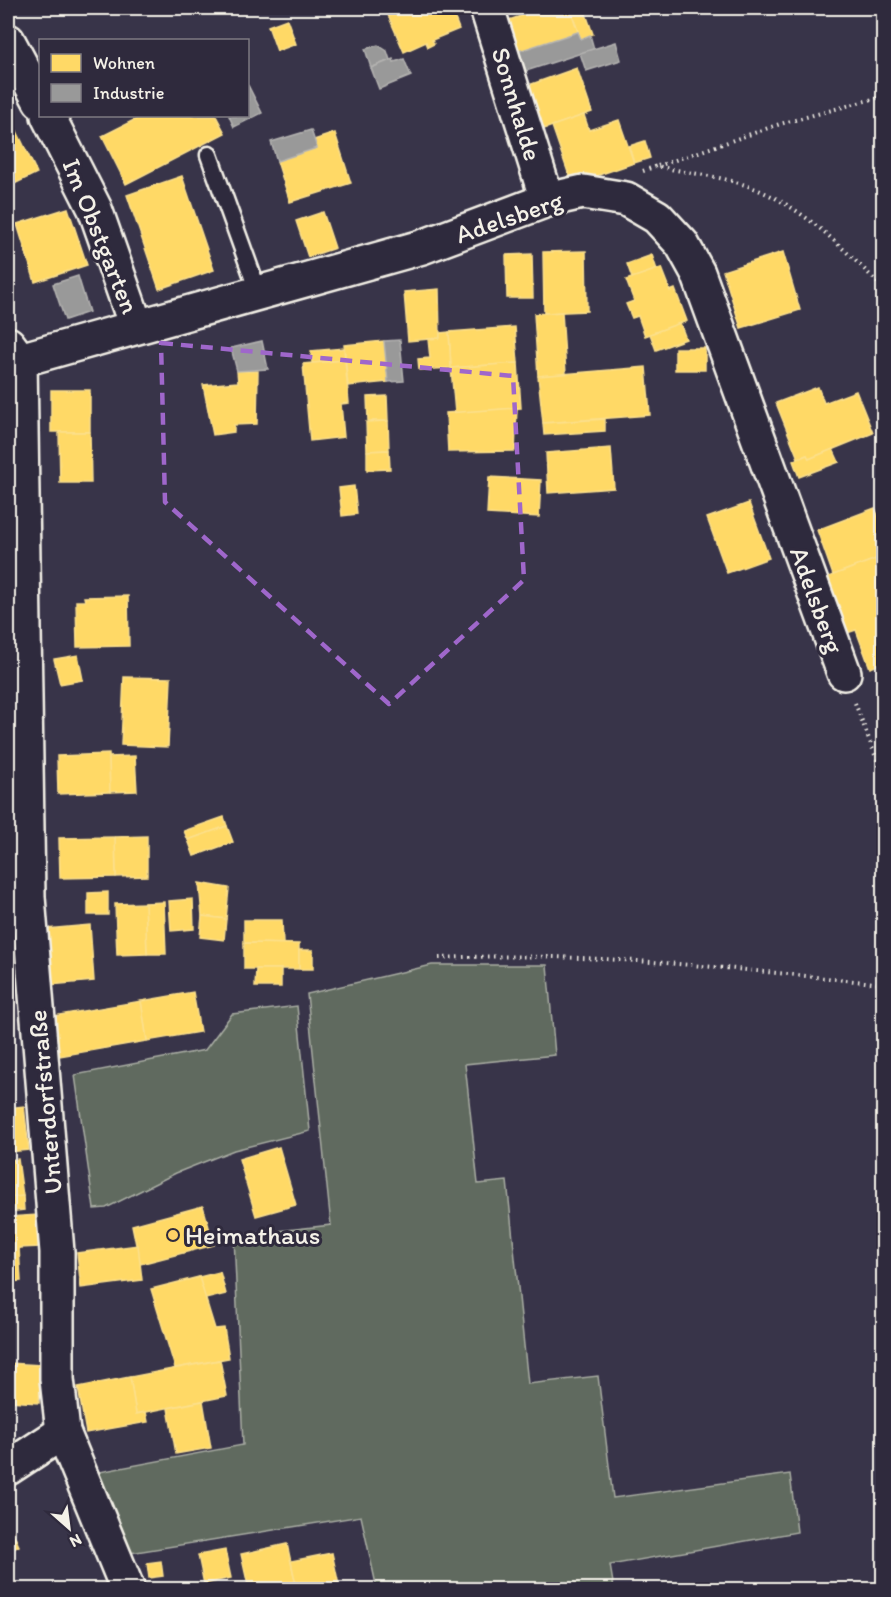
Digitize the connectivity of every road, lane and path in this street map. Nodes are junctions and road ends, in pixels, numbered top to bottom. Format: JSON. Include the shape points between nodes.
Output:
{"nodes":[{"id":1,"x":487,"y":8,"type":"edge"},
{"id":2,"x":8,"y":40,"type":"edge"},
{"id":3,"x":884,"y":96,"type":"edge"},
{"id":4,"x":39,"y":99,"type":"edge"},
{"id":5,"x":49,"y":117,"type":"edge"},
{"id":6,"x":210,"y":155,"type":"dead end"},
{"id":7,"x":657,"y":166,"type":"junction"},
{"id":8,"x":636,"y":173,"type":"dead end"},
{"id":9,"x":548,"y":200,"type":"junction"},
{"id":10,"x":884,"y":289,"type":"edge"},
{"id":11,"x":259,"y":294,"type":"junction"},
{"id":12,"x":136,"y":326,"type":"junction"},
{"id":13,"x":14,"y":352,"type":"edge"},
{"id":14,"x":844,"y":673,"type":"joint"},
{"id":15,"x":884,"y":778,"type":"edge"},
{"id":16,"x":439,"y":958,"type":"dead end"},
{"id":17,"x":884,"y":984,"type":"edge"},
{"id":18,"x":63,"y":1432,"type":"junction"},
{"id":19,"x":8,"y":1468,"type":"edge"},
{"id":20,"x":128,"y":1590,"type":"edge"}],
"edges":[{"from":1,"to":9,"type":"street","name":"Sonnhalde"},
{"from":2,"to":4,"type":"street"},
{"from":3,"to":7,"type":"path","via":[[780,124]]},
{"from":5,"to":12,"type":"street","name":"Im Obstgarten","via":[[95,209]]},
{"from":6,"to":11,"type":"lane"},
{"from":7,"to":8,"type":"path"},
{"from":7,"to":10,"type":"path","via":[[748,186],[802,214]]},
{"from":9,"to":11,"type":"street","name":"Adelsberg","via":[[422,247]]},
{"from":9,"to":14,"type":"street","name":"Adelsberg","via":[[583,192],[626,199],[657,217],[682,244],[710,299],[740,392]]},
{"from":11,"to":12,"type":"street","name":"Adelsberg"},
{"from":12,"to":13,"type":"street","name":"Adelsberg"},
{"from":13,"to":18,"type":"street","name":"Unterdorfstraße","via":[[28,897],[57,1252],[57,1379]]},
{"from":14,"to":15,"type":"path"},
{"from":16,"to":17,"type":"path","via":[[649,960]]},
{"from":18,"to":19,"type":"street"},
{"from":18,"to":20,"type":"street","name":"Unterdorfstraße"}]}
